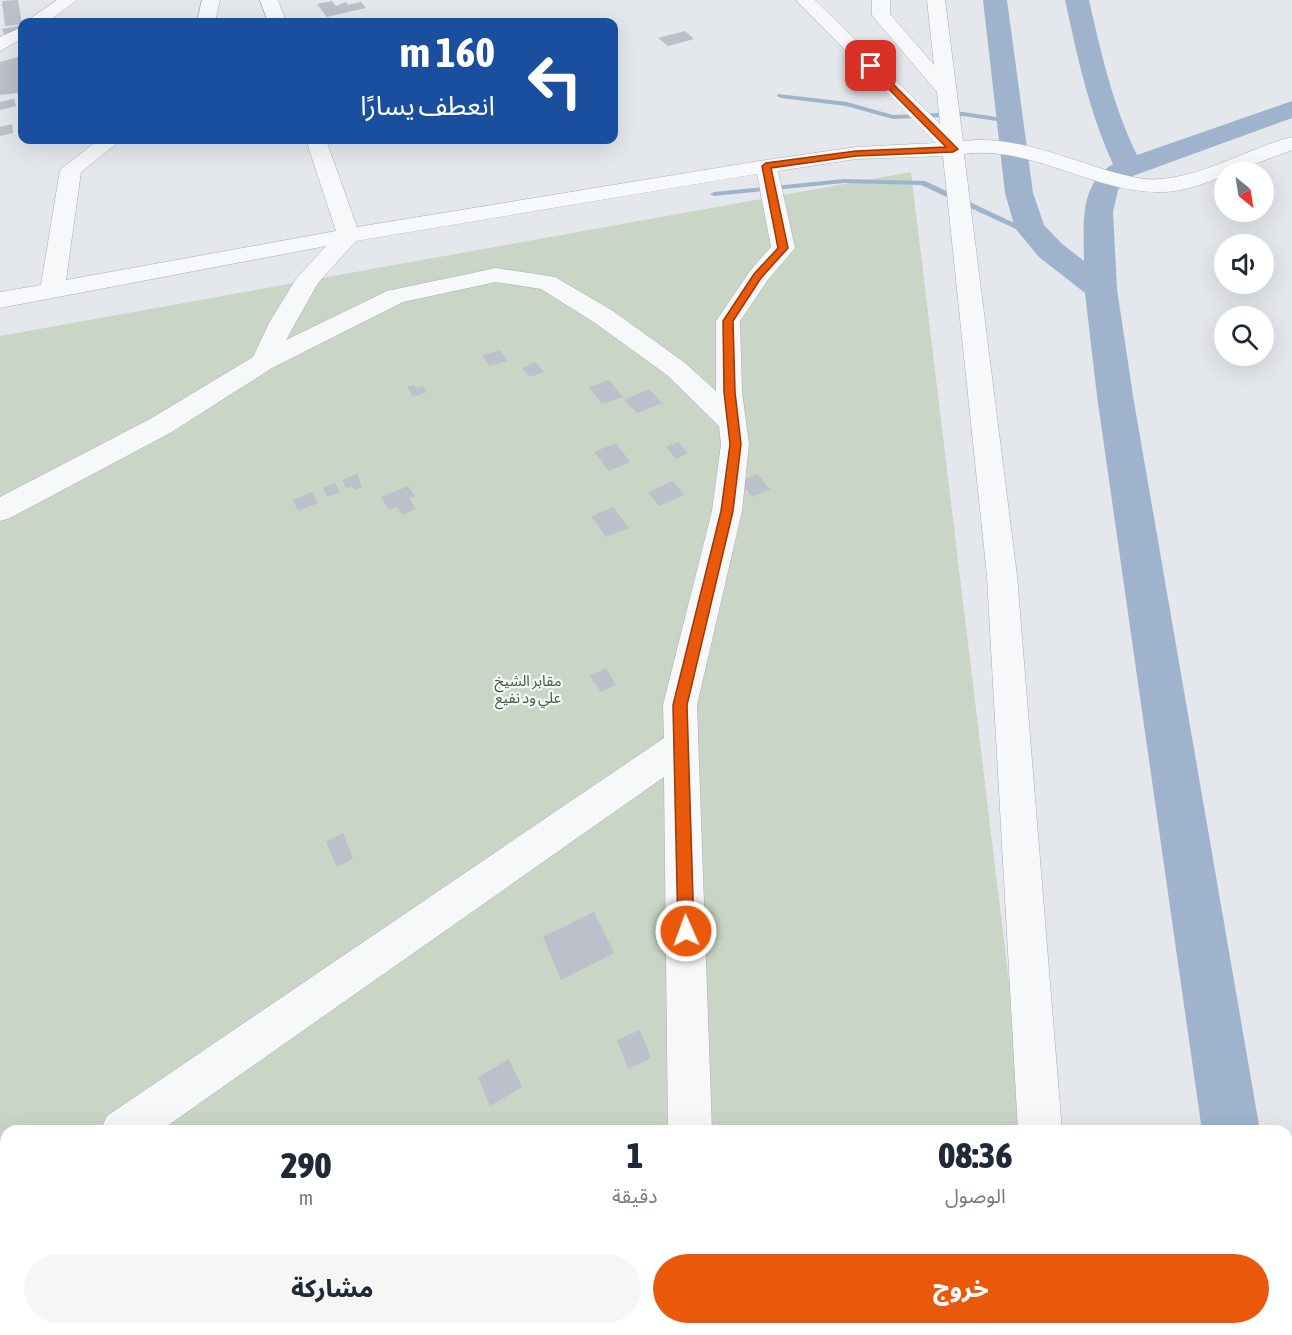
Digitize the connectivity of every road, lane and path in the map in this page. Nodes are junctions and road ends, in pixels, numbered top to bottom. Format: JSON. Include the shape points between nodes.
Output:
{"nodes":[{"id":1,"x":68,"y":0,"type":"edge"},
{"id":2,"x":269,"y":0,"type":"edge"},
{"id":3,"x":805,"y":0,"type":"edge"},
{"id":4,"x":881,"y":0,"type":"edge"},
{"id":5,"x":936,"y":0,"type":"edge"},
{"id":6,"x":43,"y":18,"type":"edge"},
{"id":7,"x":276,"y":18,"type":"edge"},
{"id":8,"x":18,"y":34,"type":"edge"},
{"id":9,"x":0,"y":45,"type":"edge"},
{"id":10,"x":947,"y":92,"type":"junction"},
{"id":11,"x":106,"y":144,"type":"edge"},
{"id":12,"x":317,"y":144,"type":"edge"},
{"id":13,"x":1292,"y":144,"type":"edge"},
{"id":14,"x":953,"y":149,"type":"junction"},
{"id":15,"x":766,"y":166,"type":"junction"},
{"id":16,"x":349,"y":235,"type":"junction"},
{"id":17,"x":52,"y":290,"type":"junction"},
{"id":18,"x":0,"y":300,"type":"edge"},
{"id":19,"x":263,"y":362,"type":"junction"},
{"id":20,"x":733,"y":423,"type":"junction"},
{"id":21,"x":0,"y":510,"type":"edge"},
{"id":22,"x":681,"y":746,"type":"junction"},
{"id":23,"x":131,"y":1125,"type":"edge"},
{"id":24,"x":690,"y":1125,"type":"edge"},
{"id":25,"x":1040,"y":1125,"type":"edge"}],
"edges":[{"from":1,"to":6,"type":"street"},
{"from":2,"to":7,"type":"street"},
{"from":3,"to":14,"type":"street"},
{"from":4,"to":10,"type":"street","via":[[881,15]]},
{"from":5,"to":10,"type":"street"},
{"from":8,"to":9,"type":"street"},
{"from":10,"to":14,"type":"street"},
{"from":11,"to":17,"type":"street","via":[[71,170]]},
{"from":12,"to":16,"type":"street"},
{"from":13,"to":14,"type":"street","via":[[1193,180],[1160,186],[1132,184],[1008,148],[983,145]]},
{"from":14,"to":15,"type":"street","via":[[856,153]]},
{"from":14,"to":25,"type":"street","via":[[1002,576]]},
{"from":15,"to":16,"type":"street"},
{"from":15,"to":20,"type":"street","via":[[783,248],[758,276],[728,321]]},
{"from":16,"to":17,"type":"street"},
{"from":16,"to":19,"type":"street","via":[[308,279],[280,323]]},
{"from":17,"to":18,"type":"street"},
{"from":19,"to":20,"type":"street","via":[[396,296],[496,274],[547,282],[604,317],[676,369]]},
{"from":19,"to":21,"type":"street","via":[[160,426]]},
{"from":20,"to":22,"type":"street","via":[[735,444],[727,511],[680,705]]},
{"from":22,"to":23,"type":"street"},
{"from":22,"to":24,"type":"street"}]}
